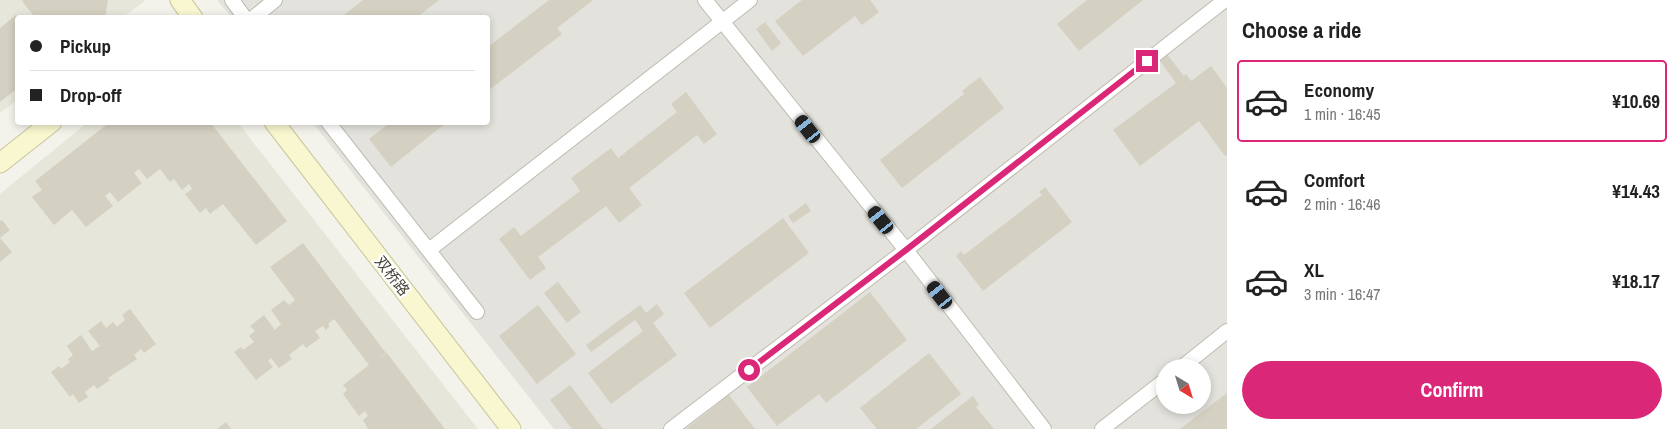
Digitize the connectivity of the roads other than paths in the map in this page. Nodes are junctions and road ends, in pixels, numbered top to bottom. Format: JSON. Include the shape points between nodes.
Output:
{"nodes":[{"id":1,"x":232,"y":0,"type":"edge"},
{"id":2,"x":275,"y":0,"type":"edge"},
{"id":3,"x":705,"y":0,"type":"edge"},
{"id":4,"x":750,"y":0,"type":"edge"},
{"id":5,"x":1224,"y":3,"type":"edge"},
{"id":6,"x":243,"y":15,"type":"edge"},
{"id":7,"x":258,"y":15,"type":"edge"},
{"id":8,"x":722,"y":22,"type":"junction"},
{"id":9,"x":48,"y":125,"type":"edge"},
{"id":10,"x":276,"y":125,"type":"edge"},
{"id":11,"x":330,"y":125,"type":"edge"},
{"id":12,"x":0,"y":163,"type":"edge"},
{"id":13,"x":429,"y":250,"type":"junction"},
{"id":14,"x":906,"y":250,"type":"junction"},
{"id":15,"x":477,"y":312,"type":"dead end"},
{"id":16,"x":1227,"y":332,"type":"edge"},
{"id":17,"x":1192,"y":359,"type":"edge"},
{"id":18,"x":1156,"y":387,"type":"edge"},
{"id":19,"x":510,"y":429,"type":"edge"},
{"id":20,"x":671,"y":429,"type":"edge"},
{"id":21,"x":1044,"y":429,"type":"edge"},
{"id":22,"x":1102,"y":429,"type":"edge"}],
"edges":[{"from":1,"to":6,"type":"street"},
{"from":2,"to":7,"type":"street"},
{"from":3,"to":8,"type":"street"},
{"from":4,"to":8,"type":"street"},
{"from":5,"to":14,"type":"street"},
{"from":8,"to":13,"type":"street"},
{"from":8,"to":14,"type":"street"},
{"from":9,"to":12,"type":"street"},
{"from":10,"to":19,"type":"street","name":"双桥路"},
{"from":11,"to":13,"type":"street"},
{"from":13,"to":15,"type":"street"},
{"from":14,"to":20,"type":"street"},
{"from":14,"to":21,"type":"street"},
{"from":16,"to":17,"type":"street"},
{"from":18,"to":22,"type":"street"}]}
